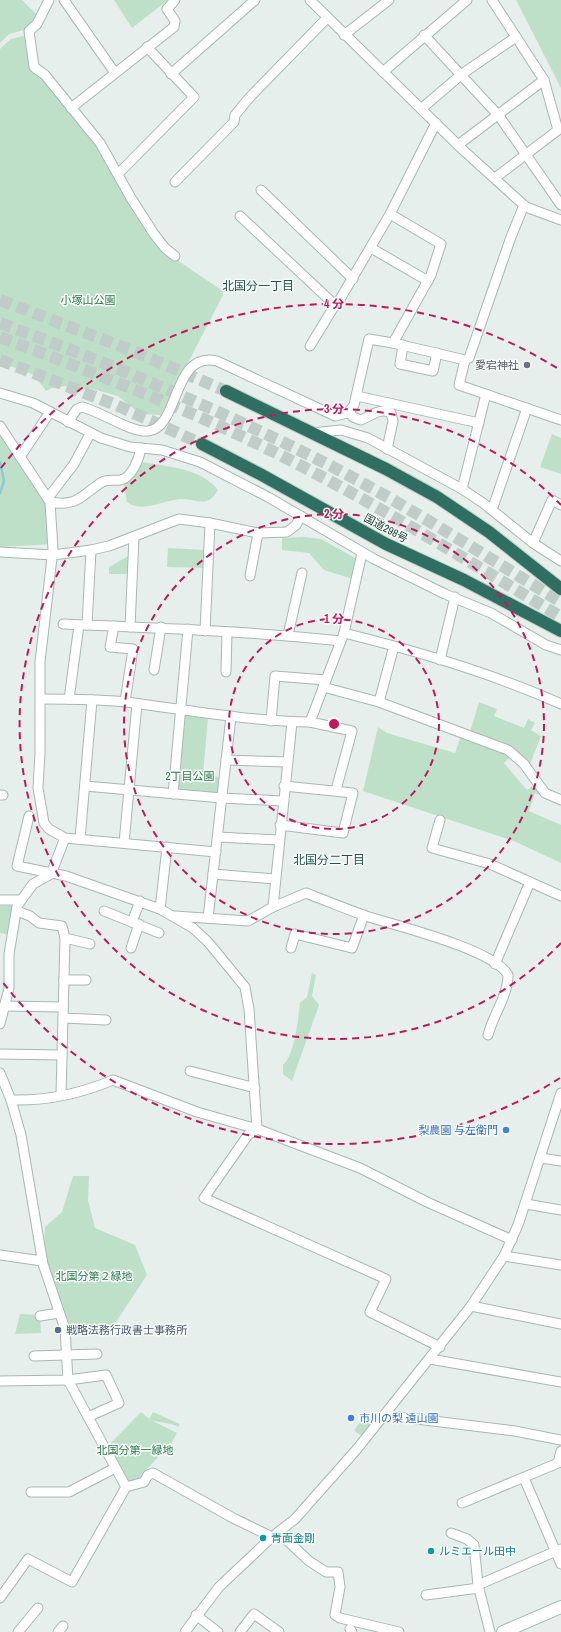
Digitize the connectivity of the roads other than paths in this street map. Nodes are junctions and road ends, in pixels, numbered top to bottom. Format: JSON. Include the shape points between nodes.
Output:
{"nodes":[{"id":1,"x":48,"y":0,"type":"edge"},
{"id":2,"x":64,"y":0,"type":"edge"},
{"id":3,"x":175,"y":0,"type":"edge"},
{"id":4,"x":255,"y":0,"type":"edge"},
{"id":5,"x":310,"y":0,"type":"edge"},
{"id":6,"x":389,"y":0,"type":"edge"},
{"id":7,"x":468,"y":0,"type":"edge"},
{"id":8,"x":492,"y":0,"type":"edge"},
{"id":9,"x":327,"y":18,"type":"junction"},
{"id":10,"x":344,"y":35,"type":"junction"},
{"id":11,"x":424,"y":35,"type":"junction"},
{"id":12,"x":516,"y":38,"type":"junction"},
{"id":13,"x":147,"y":47,"type":"junction"},
{"id":14,"x":383,"y":72,"type":"junction"},
{"id":15,"x":115,"y":73,"type":"junction"},
{"id":16,"x":171,"y":74,"type":"junction"},
{"id":17,"x":462,"y":74,"type":"junction"},
{"id":18,"x":544,"y":80,"type":"junction"},
{"id":19,"x":71,"y":108,"type":"junction"},
{"id":20,"x":421,"y":108,"type":"junction"},
{"id":21,"x":499,"y":116,"type":"junction"},
{"id":22,"x":436,"y":123,"type":"junction"},
{"id":23,"x":458,"y":145,"type":"junction"},
{"id":24,"x":525,"y":154,"type":"junction"},
{"id":25,"x":118,"y":174,"type":"junction"},
{"id":26,"x":495,"y":178,"type":"junction"},
{"id":27,"x":176,"y":182,"type":"dead end"},
{"id":28,"x":261,"y":190,"type":"dead end"},
{"id":29,"x":524,"y":205,"type":"junction"},
{"id":30,"x":561,"y":205,"type":"edge"},
{"id":31,"x":390,"y":214,"type":"junction"},
{"id":32,"x":240,"y":216,"type":"dead end"},
{"id":33,"x":561,"y":220,"type":"edge"},
{"id":34,"x":371,"y":248,"type":"junction"},
{"id":35,"x":176,"y":256,"type":"dead end"},
{"id":36,"x":352,"y":279,"type":"junction"},
{"id":37,"x":428,"y":281,"type":"junction"},
{"id":38,"x":335,"y":305,"type":"junction"},
{"id":39,"x":394,"y":343,"type":"junction"},
{"id":40,"x":403,"y":345,"type":"junction"},
{"id":41,"x":310,"y":346,"type":"dead end"},
{"id":42,"x":437,"y":353,"type":"junction"},
{"id":43,"x":465,"y":360,"type":"junction"},
{"id":44,"x":226,"y":391,"type":"tunnel mouth"},
{"id":45,"x":0,"y":393,"type":"edge"},
{"id":46,"x":486,"y":394,"type":"junction"},
{"id":47,"x":357,"y":396,"type":"junction"},
{"id":48,"x":527,"y":408,"type":"junction"},
{"id":49,"x":50,"y":412,"type":"junction"},
{"id":50,"x":349,"y":412,"type":"junction"},
{"id":51,"x":561,"y":420,"type":"edge"},
{"id":52,"x":68,"y":422,"type":"junction"},
{"id":53,"x":478,"y":423,"type":"junction"},
{"id":54,"x":0,"y":426,"type":"edge"},
{"id":55,"x":312,"y":433,"type":"junction"},
{"id":56,"x":90,"y":434,"type":"junction"},
{"id":57,"x":202,"y":444,"type":"tunnel mouth"},
{"id":58,"x":142,"y":448,"type":"junction"},
{"id":59,"x":387,"y":449,"type":"junction"},
{"id":60,"x":20,"y":457,"type":"junction"},
{"id":61,"x":462,"y":489,"type":"junction"},
{"id":62,"x":49,"y":500,"type":"junction"},
{"id":63,"x":561,"y":505,"type":"edge"},
{"id":64,"x":492,"y":510,"type":"junction"},
{"id":65,"x":302,"y":516,"type":"junction"},
{"id":66,"x":210,"y":523,"type":"junction"},
{"id":67,"x":258,"y":533,"type":"junction"},
{"id":68,"x":134,"y":537,"type":"junction"},
{"id":69,"x":533,"y":543,"type":"junction"},
{"id":70,"x":91,"y":550,"type":"junction"},
{"id":71,"x":0,"y":552,"type":"edge"},
{"id":72,"x":362,"y":553,"type":"junction"},
{"id":73,"x":53,"y":555,"type":"junction"},
{"id":74,"x":561,"y":561,"type":"edge"},
{"id":75,"x":302,"y":573,"type":"dead end"},
{"id":76,"x":250,"y":576,"type":"dead end"},
{"id":77,"x":561,"y":589,"type":"edge"},
{"id":78,"x":454,"y":598,"type":"junction"},
{"id":79,"x":62,"y":624,"type":"dead end"},
{"id":80,"x":83,"y":625,"type":"junction"},
{"id":81,"x":114,"y":626,"type":"junction"},
{"id":82,"x":130,"y":627,"type":"junction"},
{"id":83,"x":161,"y":628,"type":"junction"},
{"id":84,"x":188,"y":630,"type":"junction"},
{"id":85,"x":205,"y":631,"type":"junction"},
{"id":86,"x":561,"y":631,"type":"edge"},
{"id":87,"x":227,"y":632,"type":"junction"},
{"id":88,"x":288,"y":635,"type":"junction"},
{"id":89,"x":342,"y":637,"type":"junction"},
{"id":90,"x":394,"y":646,"type":"junction"},
{"id":91,"x":561,"y":650,"type":"edge"},
{"id":92,"x":440,"y":660,"type":"junction"},
{"id":93,"x":154,"y":670,"type":"dead end"},
{"id":94,"x":226,"y":672,"type":"dead end"},
{"id":95,"x":324,"y":683,"type":"junction"},
{"id":96,"x":41,"y":699,"type":"junction"},
{"id":97,"x":69,"y":699,"type":"junction"},
{"id":98,"x":92,"y":700,"type":"junction"},
{"id":99,"x":125,"y":702,"type":"junction"},
{"id":100,"x":379,"y":702,"type":"junction"},
{"id":101,"x":137,"y":704,"type":"junction"},
{"id":102,"x":561,"y":704,"type":"edge"},
{"id":103,"x":181,"y":711,"type":"junction"},
{"id":104,"x":231,"y":717,"type":"junction"},
{"id":105,"x":271,"y":721,"type":"junction"},
{"id":106,"x":292,"y":722,"type":"junction"},
{"id":107,"x":310,"y":722,"type":"junction"},
{"id":108,"x":226,"y":760,"type":"junction"},
{"id":109,"x":287,"y":762,"type":"junction"},
{"id":110,"x":85,"y":786,"type":"junction"},
{"id":111,"x":284,"y":786,"type":"junction"},
{"id":112,"x":129,"y":790,"type":"junction"},
{"id":113,"x":336,"y":790,"type":"junction"},
{"id":114,"x":174,"y":794,"type":"junction"},
{"id":115,"x":222,"y":798,"type":"junction"},
{"id":116,"x":561,"y":800,"type":"edge"},
{"id":117,"x":282,"y":801,"type":"junction"},
{"id":118,"x":29,"y":816,"type":"dead end"},
{"id":119,"x":440,"y":820,"type":"dead end"},
{"id":120,"x":280,"y":825,"type":"junction"},
{"id":121,"x":218,"y":837,"type":"junction"},
{"id":122,"x":65,"y":838,"type":"junction"},
{"id":123,"x":80,"y":839,"type":"junction"},
{"id":124,"x":278,"y":840,"type":"junction"},
{"id":125,"x":124,"y":843,"type":"junction"},
{"id":126,"x":167,"y":847,"type":"junction"},
{"id":127,"x":216,"y":852,"type":"junction"},
{"id":128,"x":51,"y":874,"type":"junction"},
{"id":129,"x":213,"y":874,"type":"junction"},
{"id":130,"x":275,"y":879,"type":"junction"},
{"id":131,"x":530,"y":882,"type":"junction"},
{"id":132,"x":561,"y":896,"type":"edge"},
{"id":133,"x":0,"y":900,"type":"edge"},
{"id":134,"x":21,"y":900,"type":"junction"},
{"id":135,"x":140,"y":901,"type":"junction"},
{"id":136,"x":273,"y":907,"type":"junction"},
{"id":137,"x":160,"y":909,"type":"junction"},
{"id":138,"x":104,"y":910,"type":"dead end"},
{"id":139,"x":17,"y":911,"type":"junction"},
{"id":140,"x":364,"y":915,"type":"junction"},
{"id":141,"x":174,"y":916,"type":"junction"},
{"id":142,"x":208,"y":918,"type":"junction"},
{"id":143,"x":136,"y":923,"type":"junction"},
{"id":144,"x":159,"y":933,"type":"dead end"},
{"id":145,"x":65,"y":938,"type":"junction"},
{"id":146,"x":90,"y":944,"type":"dead end"},
{"id":147,"x":131,"y":948,"type":"dead end"},
{"id":148,"x":291,"y":948,"type":"dead end"},
{"id":149,"x":495,"y":964,"type":"junction"},
{"id":150,"x":64,"y":980,"type":"junction"},
{"id":151,"x":86,"y":980,"type":"dead end"},
{"id":152,"x":4,"y":1006,"type":"junction"},
{"id":153,"x":63,"y":1008,"type":"junction"},
{"id":154,"x":63,"y":1018,"type":"junction"},
{"id":155,"x":106,"y":1020,"type":"dead end"},
{"id":156,"x":0,"y":1024,"type":"edge"},
{"id":157,"x":488,"y":1035,"type":"dead end"},
{"id":158,"x":0,"y":1054,"type":"edge"},
{"id":159,"x":62,"y":1055,"type":"junction"},
{"id":160,"x":190,"y":1071,"type":"dead end"},
{"id":161,"x":0,"y":1073,"type":"edge"},
{"id":162,"x":255,"y":1088,"type":"junction"},
{"id":163,"x":561,"y":1092,"type":"edge"},
{"id":164,"x":61,"y":1095,"type":"junction"},
{"id":165,"x":11,"y":1100,"type":"junction"},
{"id":166,"x":559,"y":1110,"type":"edge"},
{"id":167,"x":258,"y":1129,"type":"junction"},
{"id":168,"x":541,"y":1158,"type":"junction"},
{"id":169,"x":561,"y":1161,"type":"edge"},
{"id":170,"x":526,"y":1204,"type":"junction"},
{"id":171,"x":561,"y":1210,"type":"edge"},
{"id":172,"x":512,"y":1240,"type":"junction"},
{"id":173,"x":0,"y":1255,"type":"edge"},
{"id":174,"x":504,"y":1256,"type":"junction"},
{"id":175,"x":42,"y":1261,"type":"junction"},
{"id":176,"x":561,"y":1265,"type":"edge"},
{"id":177,"x":471,"y":1306,"type":"junction"},
{"id":178,"x":59,"y":1313,"type":"junction"},
{"id":179,"x":40,"y":1316,"type":"dead end"},
{"id":180,"x":561,"y":1324,"type":"edge"},
{"id":181,"x":440,"y":1347,"type":"junction"},
{"id":182,"x":66,"y":1354,"type":"junction"},
{"id":183,"x":97,"y":1354,"type":"dead end"},
{"id":184,"x":34,"y":1356,"type":"dead end"},
{"id":185,"x":430,"y":1359,"type":"junction"},
{"id":186,"x":68,"y":1380,"type":"junction"},
{"id":187,"x":0,"y":1382,"type":"edge"},
{"id":188,"x":561,"y":1382,"type":"edge"},
{"id":189,"x":384,"y":1415,"type":"junction"},
{"id":190,"x":88,"y":1417,"type":"junction"},
{"id":191,"x":561,"y":1440,"type":"edge"},
{"id":192,"x":561,"y":1451,"type":"edge"},
{"id":193,"x":115,"y":1468,"type":"junction"},
{"id":194,"x":524,"y":1478,"type":"junction"},
{"id":195,"x":126,"y":1487,"type":"junction"},
{"id":196,"x":31,"y":1492,"type":"dead end"},
{"id":197,"x":462,"y":1503,"type":"dead end"},
{"id":198,"x":451,"y":1533,"type":"dead end"},
{"id":199,"x":275,"y":1534,"type":"junction"},
{"id":200,"x":558,"y":1550,"type":"edge"},
{"id":201,"x":561,"y":1564,"type":"edge"},
{"id":202,"x":478,"y":1587,"type":"junction"},
{"id":203,"x":426,"y":1595,"type":"dead end"},
{"id":204,"x":0,"y":1598,"type":"edge"},
{"id":205,"x":561,"y":1607,"type":"edge"},
{"id":206,"x":38,"y":1608,"type":"dead end"},
{"id":207,"x":196,"y":1616,"type":"junction"},
{"id":208,"x":381,"y":1629,"type":"edge"},
{"id":209,"x":18,"y":1632,"type":"edge"},
{"id":210,"x":185,"y":1632,"type":"edge"},
{"id":211,"x":218,"y":1632,"type":"edge"},
{"id":212,"x":240,"y":1632,"type":"edge"},
{"id":213,"x":279,"y":1632,"type":"edge"},
{"id":214,"x":399,"y":1632,"type":"edge"},
{"id":215,"x":490,"y":1632,"type":"edge"},
{"id":216,"x":503,"y":1632,"type":"edge"}],
"edges":[{"from":1,"to":19,"type":"street","via":[[37,24],[29,31],[34,66],[45,75]]},
{"from":2,"to":15,"type":"street"},
{"from":3,"to":13,"type":"street","via":[[167,9],[176,24]]},
{"from":4,"to":16,"type":"street"},
{"from":5,"to":9,"type":"street"},
{"from":6,"to":10,"type":"street"},
{"from":7,"to":11,"type":"street"},
{"from":8,"to":12,"type":"street"},
{"from":9,"to":10,"type":"street"},
{"from":9,"to":27,"type":"street","via":[[250,97],[235,115],[234,122]]},
{"from":10,"to":14,"type":"street"},
{"from":11,"to":14,"type":"street"},
{"from":11,"to":17,"type":"street"},
{"from":12,"to":17,"type":"street"},
{"from":12,"to":18,"type":"street"},
{"from":13,"to":15,"type":"street"},
{"from":13,"to":16,"type":"street"},
{"from":14,"to":20,"type":"street"},
{"from":15,"to":19,"type":"street"},
{"from":16,"to":25,"type":"street","via":[[194,97]]},
{"from":17,"to":20,"type":"street"},
{"from":17,"to":21,"type":"street"},
{"from":18,"to":21,"type":"street"},
{"from":18,"to":24,"type":"street","via":[[558,130]]},
{"from":19,"to":25,"type":"street","via":[[100,143]]},
{"from":20,"to":22,"type":"street"},
{"from":21,"to":23,"type":"street"},
{"from":21,"to":24,"type":"street"},
{"from":22,"to":23,"type":"street"},
{"from":22,"to":31,"type":"street"},
{"from":23,"to":26,"type":"street"},
{"from":24,"to":26,"type":"street"},
{"from":24,"to":30,"type":"street"},
{"from":25,"to":35,"type":"street","via":[[154,234],[164,248]]},
{"from":26,"to":29,"type":"street"},
{"from":28,"to":36,"type":"street"},
{"from":29,"to":33,"type":"street"},
{"from":29,"to":43,"type":"street","via":[[469,358]]},
{"from":31,"to":34,"type":"street"},
{"from":31,"to":37,"type":"street","via":[[441,244]]},
{"from":32,"to":38,"type":"street"},
{"from":34,"to":36,"type":"street"},
{"from":34,"to":37,"type":"street"},
{"from":36,"to":38,"type":"street"},
{"from":37,"to":39,"type":"street"},
{"from":38,"to":41,"type":"street"},
{"from":39,"to":40,"type":"street"},
{"from":39,"to":47,"type":"street","via":[[370,339]]},
{"from":40,"to":42,"type":"street"},
{"from":40,"to":42,"type":"street","via":[[400,364],[432,371]]},
{"from":42,"to":43,"type":"street"},
{"from":43,"to":46,"type":"street","via":[[460,385]]},
{"from":44,"to":55,"type":"highway"},
{"from":45,"to":49,"type":"street","via":[[33,403]]},
{"from":46,"to":48,"type":"street"},
{"from":46,"to":53,"type":"street"},
{"from":47,"to":50,"type":"street"},
{"from":47,"to":53,"type":"street"},
{"from":48,"to":51,"type":"street"},
{"from":48,"to":64,"type":"street"},
{"from":49,"to":52,"type":"street"},
{"from":49,"to":60,"type":"street"},
{"from":50,"to":52,"type":"street","via":[[341,416],[328,414],[217,361],[204,360],[190,368],[164,420],[157,428],[143,431],[82,407],[73,413]]},
{"from":50,"to":59,"type":"street","via":[[361,420],[378,411],[391,413],[393,421]]},
{"from":52,"to":56,"type":"street"},
{"from":53,"to":61,"type":"street"},
{"from":54,"to":60,"type":"street"},
{"from":55,"to":59,"type":"street","via":[[336,430],[353,432]]},
{"from":55,"to":77,"type":"highway","via":[[386,468],[438,497],[489,532]]},
{"from":56,"to":58,"type":"street","via":[[117,444]]},
{"from":56,"to":62,"type":"street","via":[[74,464]]},
{"from":57,"to":86,"type":"highway","name":"国道298号","via":[[386,544],[464,580]]},
{"from":58,"to":62,"type":"street","via":[[139,458],[124,478],[106,480],[76,502],[65,504]]},
{"from":58,"to":65,"type":"street","via":[[162,450],[200,462]]},
{"from":59,"to":61,"type":"street","via":[[412,460]]},
{"from":60,"to":62,"type":"street"},
{"from":61,"to":64,"type":"street"},
{"from":62,"to":73,"type":"street"},
{"from":63,"to":69,"type":"street","via":[[552,500]]},
{"from":64,"to":69,"type":"street"},
{"from":65,"to":67,"type":"street","via":[[287,532]]},
{"from":65,"to":72,"type":"street"},
{"from":66,"to":67,"type":"street"},
{"from":66,"to":68,"type":"street","via":[[180,519]]},
{"from":66,"to":85,"type":"street"},
{"from":67,"to":76,"type":"street"},
{"from":68,"to":70,"type":"street"},
{"from":68,"to":82,"type":"street"},
{"from":69,"to":74,"type":"street"},
{"from":70,"to":73,"type":"street"},
{"from":70,"to":80,"type":"street"},
{"from":71,"to":73,"type":"street"},
{"from":72,"to":78,"type":"street"},
{"from":72,"to":89,"type":"street"},
{"from":73,"to":96,"type":"street","via":[[40,662]]},
{"from":75,"to":88,"type":"street"},
{"from":78,"to":91,"type":"street","via":[[491,613],[546,645]]},
{"from":78,"to":92,"type":"street"},
{"from":79,"to":80,"type":"street"},
{"from":80,"to":81,"type":"street"},
{"from":80,"to":97,"type":"street"},
{"from":81,"to":82,"type":"street"},
{"from":81,"to":99,"type":"street","via":[[110,647],[133,649]]},
{"from":82,"to":83,"type":"street"},
{"from":83,"to":84,"type":"street"},
{"from":83,"to":93,"type":"street"},
{"from":84,"to":85,"type":"street"},
{"from":84,"to":103,"type":"street"},
{"from":85,"to":87,"type":"street"},
{"from":87,"to":88,"type":"street"},
{"from":87,"to":94,"type":"street"},
{"from":88,"to":89,"type":"street"},
{"from":89,"to":90,"type":"street"},
{"from":89,"to":95,"type":"street"},
{"from":90,"to":92,"type":"street"},
{"from":90,"to":100,"type":"street"},
{"from":92,"to":102,"type":"street","via":[[510,683]]},
{"from":95,"to":100,"type":"street"},
{"from":95,"to":105,"type":"street","via":[[275,676]]},
{"from":95,"to":107,"type":"street"},
{"from":96,"to":97,"type":"street"},
{"from":96,"to":122,"type":"street","via":[[38,788],[41,813],[49,829]]},
{"from":97,"to":98,"type":"street"},
{"from":98,"to":99,"type":"street"},
{"from":98,"to":110,"type":"street"},
{"from":99,"to":101,"type":"street"},
{"from":100,"to":116,"type":"street","via":[[508,750],[524,764],[545,792]]},
{"from":101,"to":103,"type":"street"},
{"from":101,"to":112,"type":"street"},
{"from":103,"to":104,"type":"street"},
{"from":103,"to":114,"type":"street"},
{"from":104,"to":105,"type":"street"},
{"from":104,"to":108,"type":"street"},
{"from":105,"to":106,"type":"street"},
{"from":106,"to":107,"type":"street"},
{"from":106,"to":109,"type":"street"},
{"from":107,"to":113,"type":"street","via":[[352,731]]},
{"from":108,"to":109,"type":"street"},
{"from":108,"to":115,"type":"street"},
{"from":109,"to":111,"type":"street"},
{"from":110,"to":112,"type":"street"},
{"from":110,"to":123,"type":"street"},
{"from":111,"to":113,"type":"street"},
{"from":111,"to":117,"type":"street"},
{"from":112,"to":114,"type":"street"},
{"from":112,"to":125,"type":"street"},
{"from":113,"to":120,"type":"street","via":[[353,792],[343,833]]},
{"from":114,"to":115,"type":"street"},
{"from":115,"to":117,"type":"street"},
{"from":115,"to":121,"type":"street"},
{"from":117,"to":120,"type":"street"},
{"from":118,"to":128,"type":"street","via":[[17,866]]},
{"from":119,"to":131,"type":"street","via":[[432,848],[490,864]]},
{"from":120,"to":124,"type":"street"},
{"from":121,"to":124,"type":"street"},
{"from":121,"to":127,"type":"street"},
{"from":122,"to":123,"type":"street"},
{"from":122,"to":128,"type":"street"},
{"from":123,"to":125,"type":"street"},
{"from":124,"to":130,"type":"street"},
{"from":125,"to":126,"type":"street"},
{"from":126,"to":127,"type":"street"},
{"from":126,"to":137,"type":"street"},
{"from":127,"to":129,"type":"street"},
{"from":128,"to":134,"type":"street","via":[[33,884]]},
{"from":128,"to":135,"type":"street","via":[[66,876]]},
{"from":129,"to":130,"type":"street"},
{"from":129,"to":142,"type":"street"},
{"from":130,"to":136,"type":"street"},
{"from":131,"to":132,"type":"street"},
{"from":131,"to":149,"type":"street"},
{"from":133,"to":134,"type":"street"},
{"from":134,"to":139,"type":"street"},
{"from":135,"to":137,"type":"street"},
{"from":135,"to":143,"type":"street"},
{"from":136,"to":140,"type":"street","via":[[306,893]]},
{"from":136,"to":142,"type":"street","via":[[248,921]]},
{"from":137,"to":141,"type":"street"},
{"from":138,"to":143,"type":"street"},
{"from":139,"to":145,"type":"street","via":[[39,923],[62,926]]},
{"from":139,"to":152,"type":"street","via":[[9,954],[8,988]]},
{"from":140,"to":148,"type":"street","via":[[352,948],[295,934]]},
{"from":140,"to":149,"type":"street","via":[[459,946],[489,958]]},
{"from":141,"to":142,"type":"street"},
{"from":141,"to":162,"type":"street","via":[[193,928],[208,942],[245,987]]},
{"from":143,"to":144,"type":"street"},
{"from":143,"to":147,"type":"street"},
{"from":145,"to":146,"type":"street"},
{"from":145,"to":150,"type":"street"},
{"from":149,"to":157,"type":"street","via":[[506,972],[508,980]]},
{"from":150,"to":151,"type":"street"},
{"from":150,"to":153,"type":"street"},
{"from":152,"to":153,"type":"street"},
{"from":152,"to":156,"type":"street"},
{"from":153,"to":154,"type":"street"},
{"from":154,"to":155,"type":"street"},
{"from":154,"to":159,"type":"street"},
{"from":158,"to":159,"type":"street"},
{"from":159,"to":164,"type":"street"},
{"from":160,"to":162,"type":"street"},
{"from":161,"to":165,"type":"street"},
{"from":162,"to":167,"type":"street"},
{"from":163,"to":166,"type":"street"},
{"from":164,"to":165,"type":"street"},
{"from":164,"to":167,"type":"street","via":[[113,1080],[197,1112]]},
{"from":165,"to":175,"type":"street","via":[[21,1135]]},
{"from":166,"to":168,"type":"street"},
{"from":167,"to":172,"type":"street","via":[[360,1168],[427,1202]]},
{"from":167,"to":181,"type":"street","via":[[248,1135],[204,1198],[386,1279],[370,1312]]},
{"from":168,"to":169,"type":"street"},
{"from":168,"to":170,"type":"street"},
{"from":170,"to":171,"type":"street"},
{"from":170,"to":172,"type":"street"},
{"from":172,"to":174,"type":"street"},
{"from":173,"to":175,"type":"street"},
{"from":174,"to":176,"type":"street"},
{"from":174,"to":177,"type":"street"},
{"from":175,"to":178,"type":"street"},
{"from":177,"to":180,"type":"street"},
{"from":177,"to":181,"type":"street"},
{"from":178,"to":179,"type":"street"},
{"from":178,"to":182,"type":"street","via":[[64,1329]]},
{"from":181,"to":185,"type":"street"},
{"from":182,"to":183,"type":"street"},
{"from":182,"to":184,"type":"street"},
{"from":182,"to":186,"type":"street"},
{"from":185,"to":188,"type":"street"},
{"from":185,"to":189,"type":"street"},
{"from":186,"to":187,"type":"street"},
{"from":186,"to":190,"type":"street"},
{"from":186,"to":190,"type":"street","via":[[106,1375],[119,1403]]},
{"from":189,"to":191,"type":"street","via":[[515,1431]]},
{"from":189,"to":199,"type":"street","via":[[304,1510]]},
{"from":190,"to":193,"type":"street"},
{"from":192,"to":194,"type":"street","via":[[558,1464]]},
{"from":193,"to":195,"type":"street"},
{"from":193,"to":196,"type":"street","via":[[69,1492]]},
{"from":194,"to":197,"type":"street"},
{"from":194,"to":200,"type":"street"},
{"from":195,"to":199,"type":"street","via":[[144,1482],[148,1475],[153,1473],[232,1518]]},
{"from":195,"to":204,"type":"street","via":[[72,1582],[28,1559]]},
{"from":198,"to":202,"type":"street","via":[[467,1539],[474,1545]]},
{"from":199,"to":207,"type":"street","via":[[219,1587]]},
{"from":199,"to":208,"type":"street","via":[[326,1572],[338,1572],[340,1588],[335,1615]]},
{"from":200,"to":201,"type":"street"},
{"from":200,"to":202,"type":"street"},
{"from":202,"to":203,"type":"street"},
{"from":202,"to":215,"type":"street"},
{"from":205,"to":216,"type":"street"},
{"from":206,"to":209,"type":"street"},
{"from":207,"to":210,"type":"street"},
{"from":207,"to":211,"type":"street"},
{"from":208,"to":214,"type":"street"},
{"from":212,"to":213,"type":"street","via":[[254,1614]]}]}
